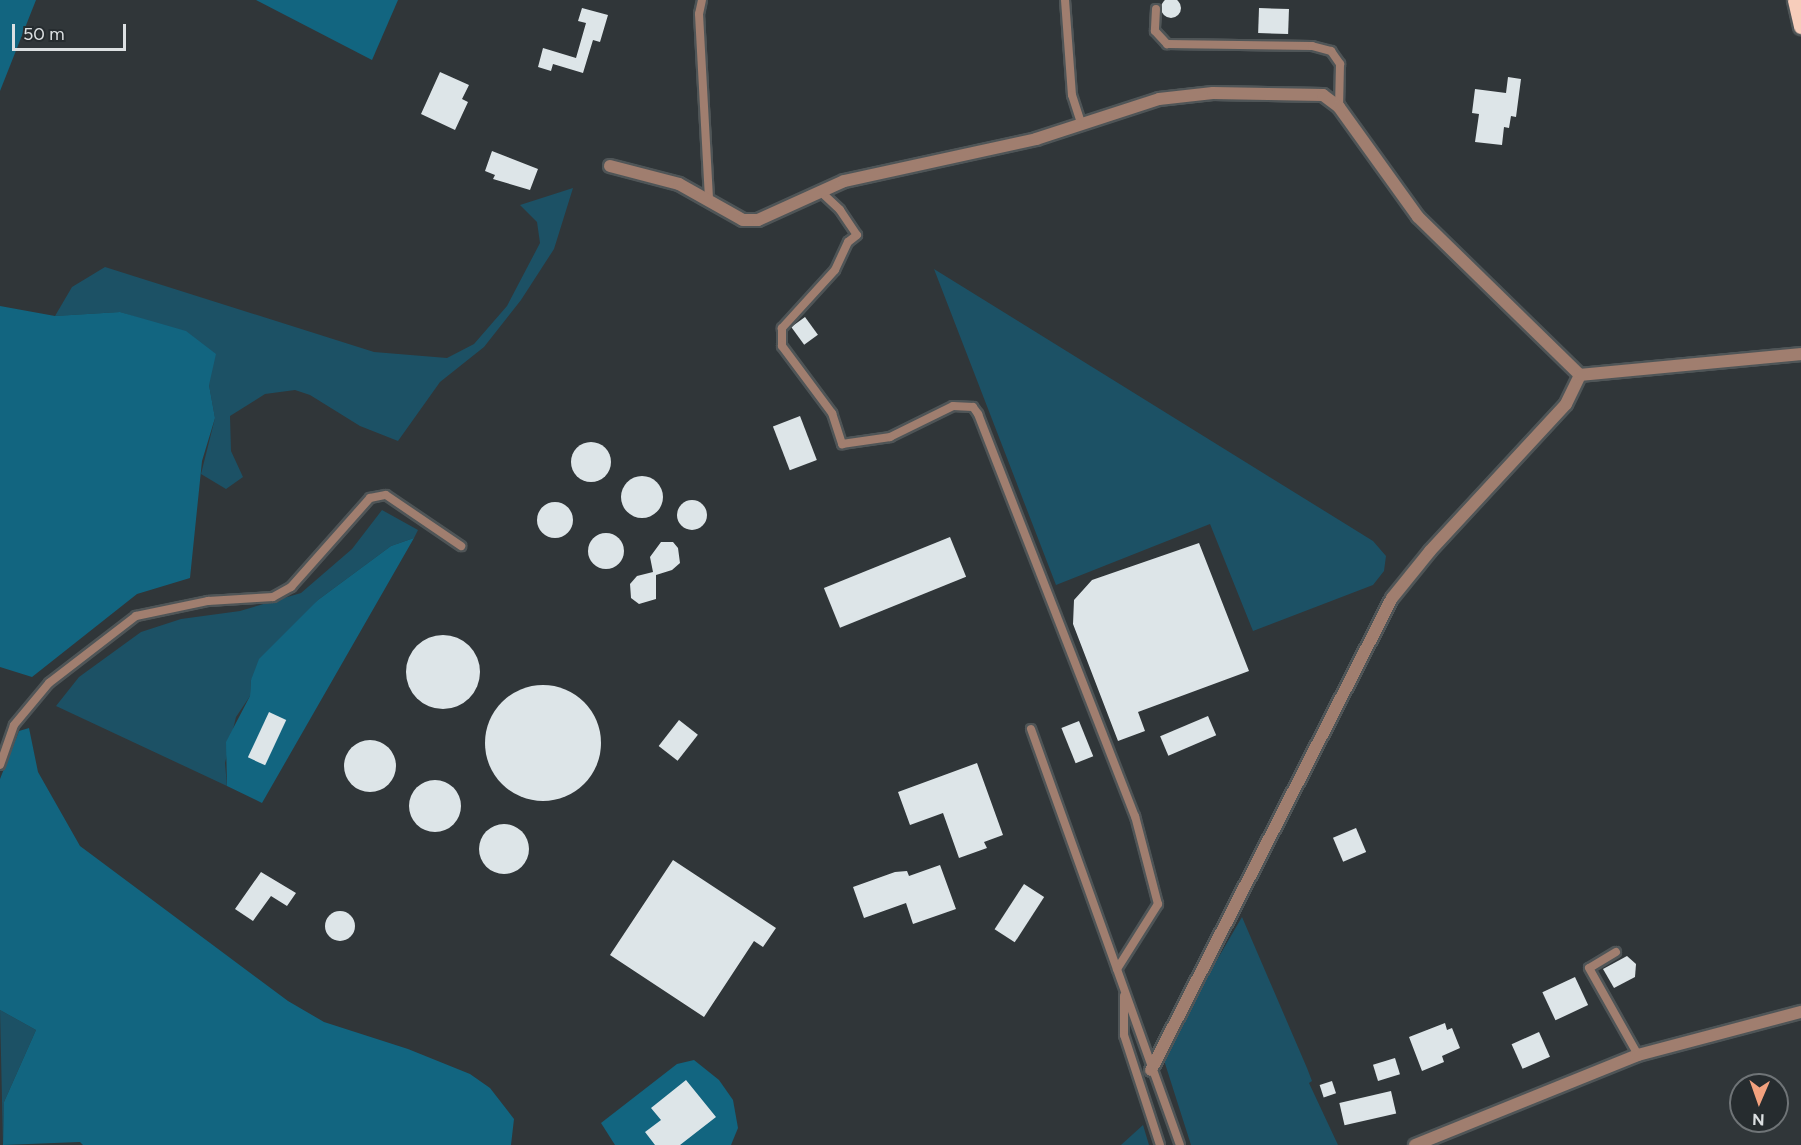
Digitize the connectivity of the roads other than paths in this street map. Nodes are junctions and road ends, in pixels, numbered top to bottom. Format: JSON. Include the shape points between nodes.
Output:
{"nodes":[{"id":1,"x":702,"y":0,"type":"edge"},
{"id":2,"x":1065,"y":0,"type":"edge"},
{"id":3,"x":1795,"y":0,"type":"edge"},
{"id":4,"x":1156,"y":9,"type":"dead end"},
{"id":5,"x":1801,"y":26,"type":"edge"},
{"id":6,"x":1340,"y":107,"type":"junction"},
{"id":7,"x":1082,"y":125,"type":"junction"},
{"id":8,"x":610,"y":166,"type":"dead end"},
{"id":9,"x":821,"y":192,"type":"junction"},
{"id":10,"x":709,"y":199,"type":"junction"},
{"id":11,"x":1801,"y":354,"type":"edge"},
{"id":12,"x":1580,"y":375,"type":"junction"},
{"id":13,"x":461,"y":546,"type":"dead end"},
{"id":14,"x":1031,"y":729,"type":"dead end"},
{"id":15,"x":0,"y":765,"type":"edge"},
{"id":16,"x":1616,"y":952,"type":"dead end"},
{"id":17,"x":1117,"y":969,"type":"junction"},
{"id":18,"x":1124,"y":991,"type":"junction"},
{"id":19,"x":1801,"y":1012,"type":"edge"},
{"id":20,"x":1638,"y":1055,"type":"junction"},
{"id":21,"x":1151,"y":1070,"type":"junction"},
{"id":22,"x":1160,"y":1145,"type":"edge"},
{"id":23,"x":1180,"y":1145,"type":"edge"},
{"id":24,"x":1415,"y":1145,"type":"edge"}],
"edges":[{"from":1,"to":10,"type":"lane","via":[[699,14]]},
{"from":2,"to":7,"type":"lane","via":[[1072,95]]},
{"from":3,"to":5,"type":"main road"},
{"from":4,"to":6,"type":"lane","via":[[1155,31],[1167,44],[1312,46],[1331,51],[1340,64]]},
{"from":6,"to":7,"type":"street","via":[[1323,95],[1213,93],[1159,99]]},
{"from":6,"to":12,"type":"street","via":[[1418,217]]},
{"from":7,"to":9,"type":"street","via":[[1036,139],[854,178]]},
{"from":8,"to":10,"type":"street","via":[[679,184]]},
{"from":9,"to":10,"type":"street","via":[[758,220],[743,220]]},
{"from":9,"to":17,"type":"lane","via":[[840,210],[857,235],[848,242],[828,279],[782,328],[782,346],[832,413],[842,444],[890,437],[953,406],[973,407],[978,414],[1135,816],[1158,904]]},
{"from":11,"to":12,"type":"street"},
{"from":12,"to":21,"type":"street","via":[[1566,404],[1430,551],[1392,598]]},
{"from":13,"to":15,"type":"lane","via":[[386,495],[370,498],[291,587],[273,597],[208,600],[136,616],[50,683],[14,725]]},
{"from":14,"to":17,"type":"lane"},
{"from":16,"to":20,"type":"lane","via":[[1589,968]]},
{"from":17,"to":18,"type":"lane"},
{"from":18,"to":21,"type":"lane"},
{"from":18,"to":22,"type":"lane","via":[[1124,1035]]},
{"from":19,"to":20,"type":"street"},
{"from":20,"to":24,"type":"street"},
{"from":21,"to":23,"type":"lane"}]}
